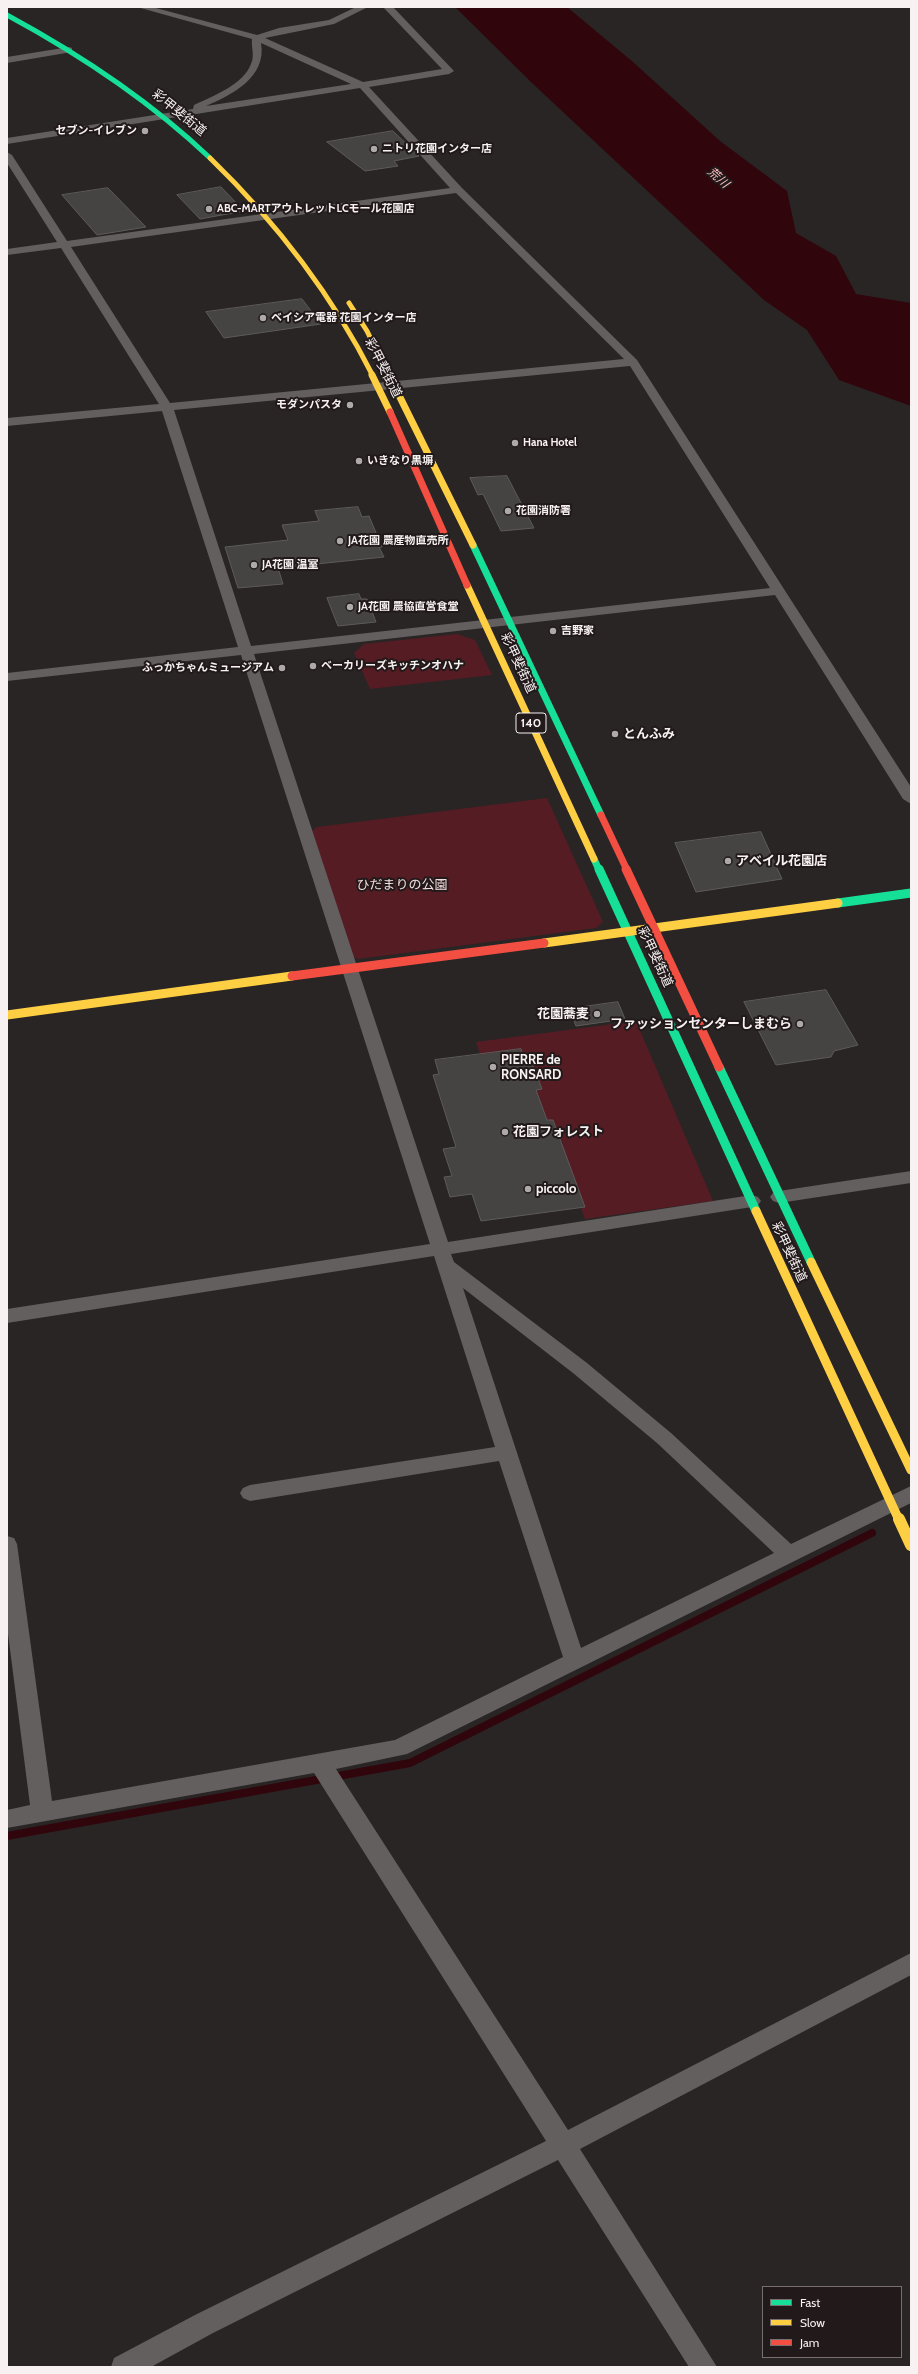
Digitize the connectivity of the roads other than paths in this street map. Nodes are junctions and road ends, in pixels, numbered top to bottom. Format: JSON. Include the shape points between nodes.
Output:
{"nodes":[{"id":1,"x":8,"y":7,"type":"edge"},
{"id":2,"x":142,"y":7,"type":"edge"},
{"id":3,"x":363,"y":7,"type":"edge"},
{"id":4,"x":388,"y":7,"type":"edge"},
{"id":5,"x":7,"y":15,"type":"edge"},
{"id":6,"x":257,"y":38,"type":"junction"},
{"id":7,"x":69,"y":50,"type":"junction"},
{"id":8,"x":7,"y":60,"type":"edge"},
{"id":9,"x":130,"y":79,"type":"dead end"},
{"id":10,"x":362,"y":85,"type":"junction"},
{"id":11,"x":166,"y":106,"type":"dead end"},
{"id":12,"x":178,"y":115,"type":"junction"},
{"id":13,"x":166,"y":117,"type":"junction"},
{"id":14,"x":188,"y":124,"type":"dead end"},
{"id":15,"x":7,"y":142,"type":"edge"},
{"id":16,"x":7,"y":155,"type":"edge"},
{"id":17,"x":458,"y":190,"type":"junction"},
{"id":18,"x":272,"y":202,"type":"dead end"},
{"id":19,"x":283,"y":214,"type":"junction"},
{"id":20,"x":268,"y":216,"type":"junction"},
{"id":21,"x":291,"y":224,"type":"dead end"},
{"id":22,"x":64,"y":244,"type":"junction"},
{"id":23,"x":7,"y":252,"type":"edge"},
{"id":24,"x":343,"y":294,"type":"dead end"},
{"id":25,"x":632,"y":362,"type":"junction"},
{"id":26,"x":394,"y":385,"type":"junction"},
{"id":27,"x":379,"y":387,"type":"junction"},
{"id":28,"x":167,"y":407,"type":"junction"},
{"id":29,"x":7,"y":422,"type":"edge"},
{"id":30,"x":777,"y":591,"type":"junction"},
{"id":31,"x":511,"y":620,"type":"junction"},
{"id":32,"x":485,"y":623,"type":"junction"},
{"id":33,"x":245,"y":649,"type":"junction"},
{"id":34,"x":7,"y":677,"type":"edge"},
{"id":35,"x":911,"y":800,"type":"edge"},
{"id":36,"x":911,"y":893,"type":"edge"},
{"id":37,"x":654,"y":929,"type":"junction"},
{"id":38,"x":629,"y":932,"type":"junction"},
{"id":39,"x":349,"y":970,"type":"junction"},
{"id":40,"x":7,"y":1015,"type":"edge"},
{"id":41,"x":911,"y":1177,"type":"edge"},
{"id":42,"x":779,"y":1197,"type":"junction"},
{"id":43,"x":752,"y":1201,"type":"junction"},
{"id":44,"x":445,"y":1257,"type":"junction"},
{"id":45,"x":7,"y":1316,"type":"edge"},
{"id":46,"x":507,"y":1452,"type":"junction"},
{"id":47,"x":911,"y":1470,"type":"edge"},
{"id":48,"x":250,"y":1493,"type":"dead end"},
{"id":49,"x":911,"y":1494,"type":"edge"},
{"id":50,"x":892,"y":1504,"type":"junction"},
{"id":51,"x":7,"y":1544,"type":"edge"},
{"id":52,"x":911,"y":1545,"type":"edge"},
{"id":53,"x":789,"y":1555,"type":"junction"},
{"id":54,"x":575,"y":1662,"type":"junction"},
{"id":55,"x":320,"y":1763,"type":"junction"},
{"id":56,"x":42,"y":1813,"type":"junction"},
{"id":57,"x":7,"y":1819,"type":"edge"},
{"id":58,"x":911,"y":1963,"type":"edge"},
{"id":59,"x":564,"y":2145,"type":"junction"},
{"id":60,"x":124,"y":2367,"type":"edge"},
{"id":61,"x":704,"y":2367,"type":"edge"}],
"edges":[{"from":1,"to":9,"type":"main road"},
{"from":2,"to":6,"type":"street"},
{"from":3,"to":6,"type":"street","via":[[331,22],[279,30]]},
{"from":4,"to":10,"type":"street","via":[[449,71]]},
{"from":5,"to":7,"type":"main road","name":"彩甲斐街道","number":"140"},
{"from":6,"to":10,"type":"street"},
{"from":6,"to":12,"type":"street","via":[[259,50],[253,69],[245,80]]},
{"from":7,"to":8,"type":"street"},
{"from":7,"to":13,"type":"main road","name":"彩甲斐街道","number":"140"},
{"from":10,"to":12,"type":"street"},
{"from":10,"to":17,"type":"street"},
{"from":11,"to":12,"type":"main road","name":"彩甲斐街道"},
{"from":12,"to":13,"type":"street"},
{"from":12,"to":14,"type":"main road","name":"彩甲斐街道"},
{"from":13,"to":15,"type":"street"},
{"from":13,"to":20,"type":"main road","name":"彩甲斐街道","number":"140","via":[[206,151]]},
{"from":16,"to":22,"type":"street"},
{"from":17,"to":19,"type":"street"},
{"from":17,"to":25,"type":"street"},
{"from":18,"to":19,"type":"main road"},
{"from":19,"to":20,"type":"street"},
{"from":19,"to":21,"type":"main road"},
{"from":20,"to":22,"type":"street"},
{"from":20,"to":27,"type":"main road","name":"彩甲斐街道","number":"140","via":[[308,266],[350,332]]},
{"from":22,"to":23,"type":"street"},
{"from":22,"to":28,"type":"street"},
{"from":24,"to":26,"type":"main road","name":"彩甲斐街道","number":"140","via":[[367,331]]},
{"from":25,"to":26,"type":"street"},
{"from":25,"to":30,"type":"street"},
{"from":26,"to":27,"type":"street"},
{"from":26,"to":31,"type":"main road","name":"彩甲斐街道","number":"140"},
{"from":27,"to":28,"type":"street"},
{"from":27,"to":32,"type":"main road","name":"彩甲斐街道","number":"140"},
{"from":28,"to":29,"type":"street"},
{"from":28,"to":33,"type":"street"},
{"from":30,"to":31,"type":"street"},
{"from":30,"to":35,"type":"street"},
{"from":31,"to":32,"type":"street"},
{"from":31,"to":37,"type":"main road","name":"彩甲斐街道","number":"140"},
{"from":32,"to":33,"type":"street"},
{"from":32,"to":38,"type":"main road","name":"彩甲斐街道","number":"140"},
{"from":33,"to":34,"type":"street"},
{"from":33,"to":39,"type":"street"},
{"from":36,"to":37,"type":"main road"},
{"from":37,"to":38,"type":"main road"},
{"from":37,"to":42,"type":"main road","name":"彩甲斐街道","number":"140"},
{"from":38,"to":39,"type":"main road"},
{"from":38,"to":43,"type":"main road","name":"彩甲斐街道","number":"140"},
{"from":39,"to":40,"type":"main road"},
{"from":39,"to":44,"type":"street"},
{"from":41,"to":42,"type":"street"},
{"from":42,"to":47,"type":"main road","name":"彩甲斐街道","number":"140"},
{"from":43,"to":44,"type":"street"},
{"from":43,"to":50,"type":"main road","name":"彩甲斐街道","number":"140"},
{"from":44,"to":45,"type":"street"},
{"from":44,"to":46,"type":"street"},
{"from":44,"to":53,"type":"street","via":[[658,1433]]},
{"from":46,"to":48,"type":"street"},
{"from":46,"to":54,"type":"street"},
{"from":49,"to":50,"type":"street"},
{"from":50,"to":52,"type":"main road","name":"彩甲斐街道","number":"140"},
{"from":50,"to":53,"type":"street"},
{"from":51,"to":56,"type":"street"},
{"from":53,"to":54,"type":"street"},
{"from":54,"to":55,"type":"street","via":[[399,1748]]},
{"from":55,"to":56,"type":"street"},
{"from":55,"to":59,"type":"street"},
{"from":56,"to":57,"type":"street"},
{"from":58,"to":59,"type":"street"},
{"from":59,"to":60,"type":"street"},
{"from":59,"to":61,"type":"street"}]}
